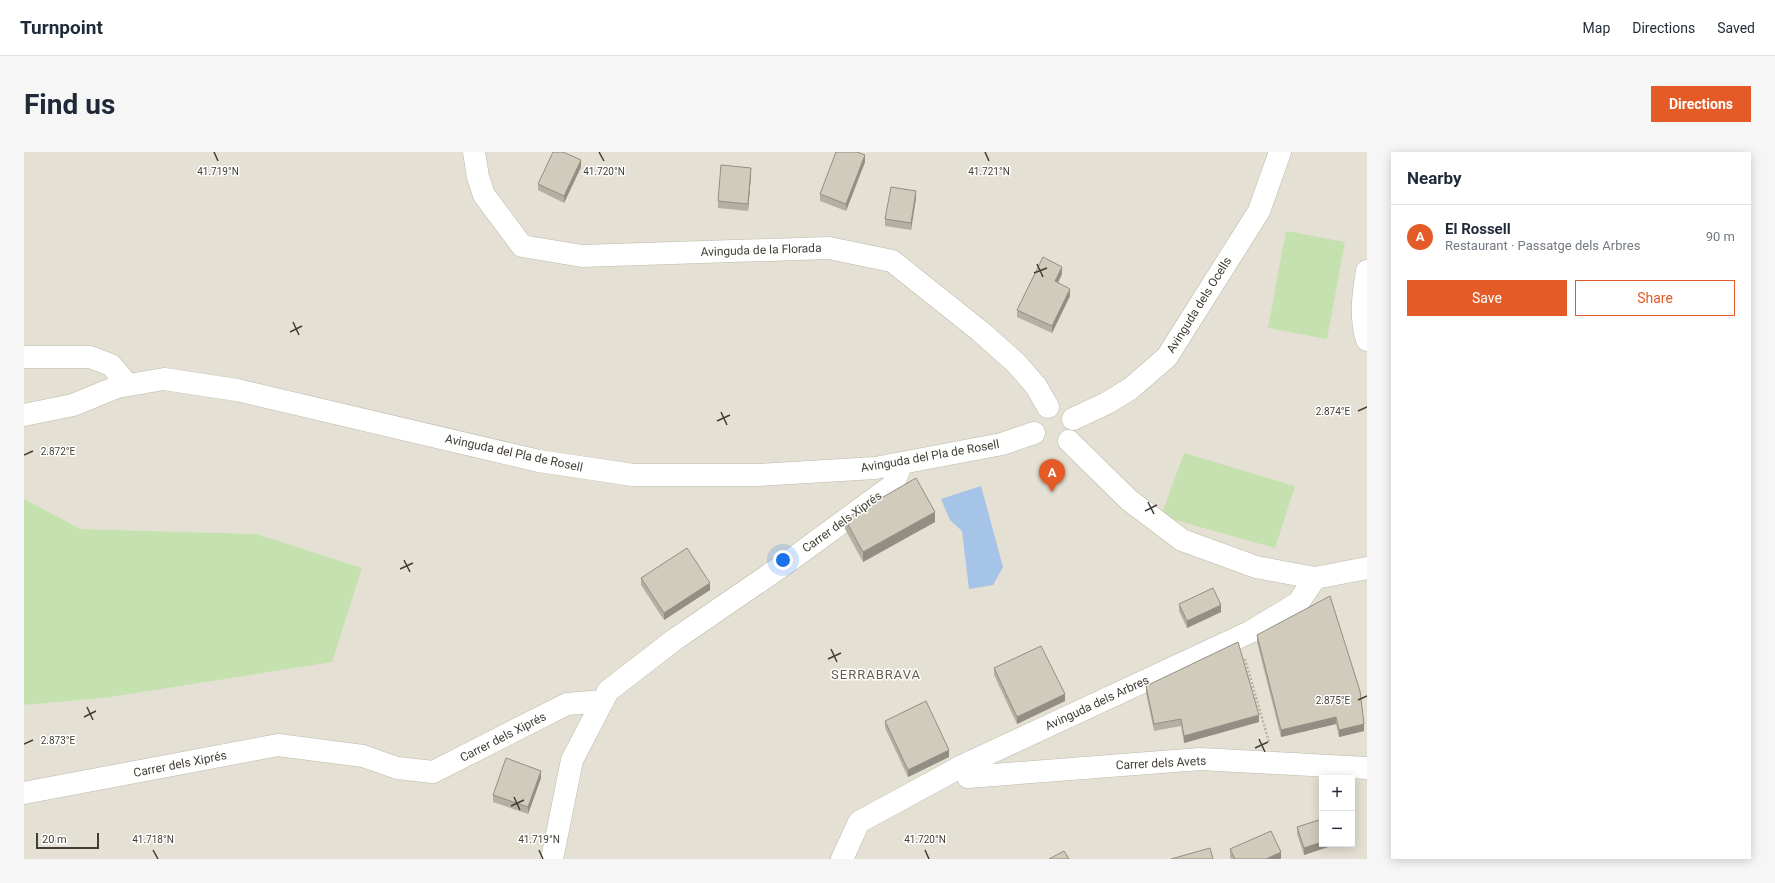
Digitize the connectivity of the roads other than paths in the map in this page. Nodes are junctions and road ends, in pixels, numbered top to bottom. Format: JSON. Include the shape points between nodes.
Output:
{"nodes":[{"id":1,"x":474,"y":152,"type":"edge"},
{"id":2,"x":1280,"y":152,"type":"edge"},
{"id":3,"x":1367,"y":271,"type":"edge"},
{"id":4,"x":1367,"y":340,"type":"edge"},
{"id":5,"x":24,"y":357,"type":"edge"},
{"id":6,"x":128,"y":384,"type":"junction"},
{"id":7,"x":1048,"y":407,"type":"junction"},
{"id":8,"x":24,"y":415,"type":"edge"},
{"id":9,"x":1072,"y":419,"type":"junction"},
{"id":10,"x":1034,"y":433,"type":"junction"},
{"id":11,"x":1069,"y":441,"type":"junction"},
{"id":12,"x":902,"y":462,"type":"junction"},
{"id":13,"x":1367,"y":568,"type":"edge"},
{"id":14,"x":1315,"y":578,"type":"junction"},
{"id":15,"x":603,"y":701,"type":"junction"},
{"id":16,"x":962,"y":766,"type":"junction"},
{"id":17,"x":1367,"y":768,"type":"edge"},
{"id":18,"x":24,"y":793,"type":"edge"},
{"id":19,"x":552,"y":859,"type":"edge"},
{"id":20,"x":842,"y":859,"type":"edge"}],
"edges":[{"from":1,"to":7,"type":"street","name":"Avinguda de la Florada","via":[[484,195],[522,246],[582,256],[828,248],[892,261],[1016,363],[1036,386]]},
{"from":2,"to":9,"type":"street","name":"Avinguda dels Ocells","via":[[1259,211],[1167,357],[1130,389]]},
{"from":3,"to":4,"type":"street","via":[[1363,292],[1363,327]]},
{"from":5,"to":6,"type":"street","via":[[90,357],[112,365]]},
{"from":6,"to":8,"type":"street","name":"Avinguda del Pla de Rosell","via":[[117,386],[73,405]]},
{"from":6,"to":12,"type":"street","name":"Avinguda del Pla de Rosell","via":[[164,378],[238,390],[539,461],[633,475],[758,475],[875,468]]},
{"from":7,"to":9,"type":"street","via":[[1058,406],[1065,409]]},
{"from":7,"to":10,"type":"street","via":[[1040,411],[1034,419]]},
{"from":9,"to":11,"type":"street","via":[[1074,430]]},
{"from":10,"to":11,"type":"street","via":[[1045,445],[1053,447]]},
{"from":10,"to":12,"type":"street","name":"Avinguda del Pla de Rosell","via":[[1002,444]]},
{"from":11,"to":14,"type":"street","via":[[1142,512],[1182,540],[1256,567]]},
{"from":12,"to":15,"type":"street","name":"Carrer dels Xiprés","via":[[893,485],[792,559],[674,640],[608,691]]},
{"from":13,"to":14,"type":"street"},
{"from":14,"to":16,"type":"street","name":"Avinguda dels Arbres","via":[[1298,603],[1239,637]]},
{"from":15,"to":18,"type":"street","name":"Carrer dels Xiprés","via":[[567,704],[433,772],[397,768],[363,756],[278,745]]},
{"from":15,"to":19,"type":"street","via":[[572,760]]},
{"from":16,"to":17,"type":"street","name":"Carrer dels Avets","via":[[968,777],[1200,759]]},
{"from":16,"to":20,"type":"street","name":"Avinguda dels Arbres","via":[[859,822]]}]}
